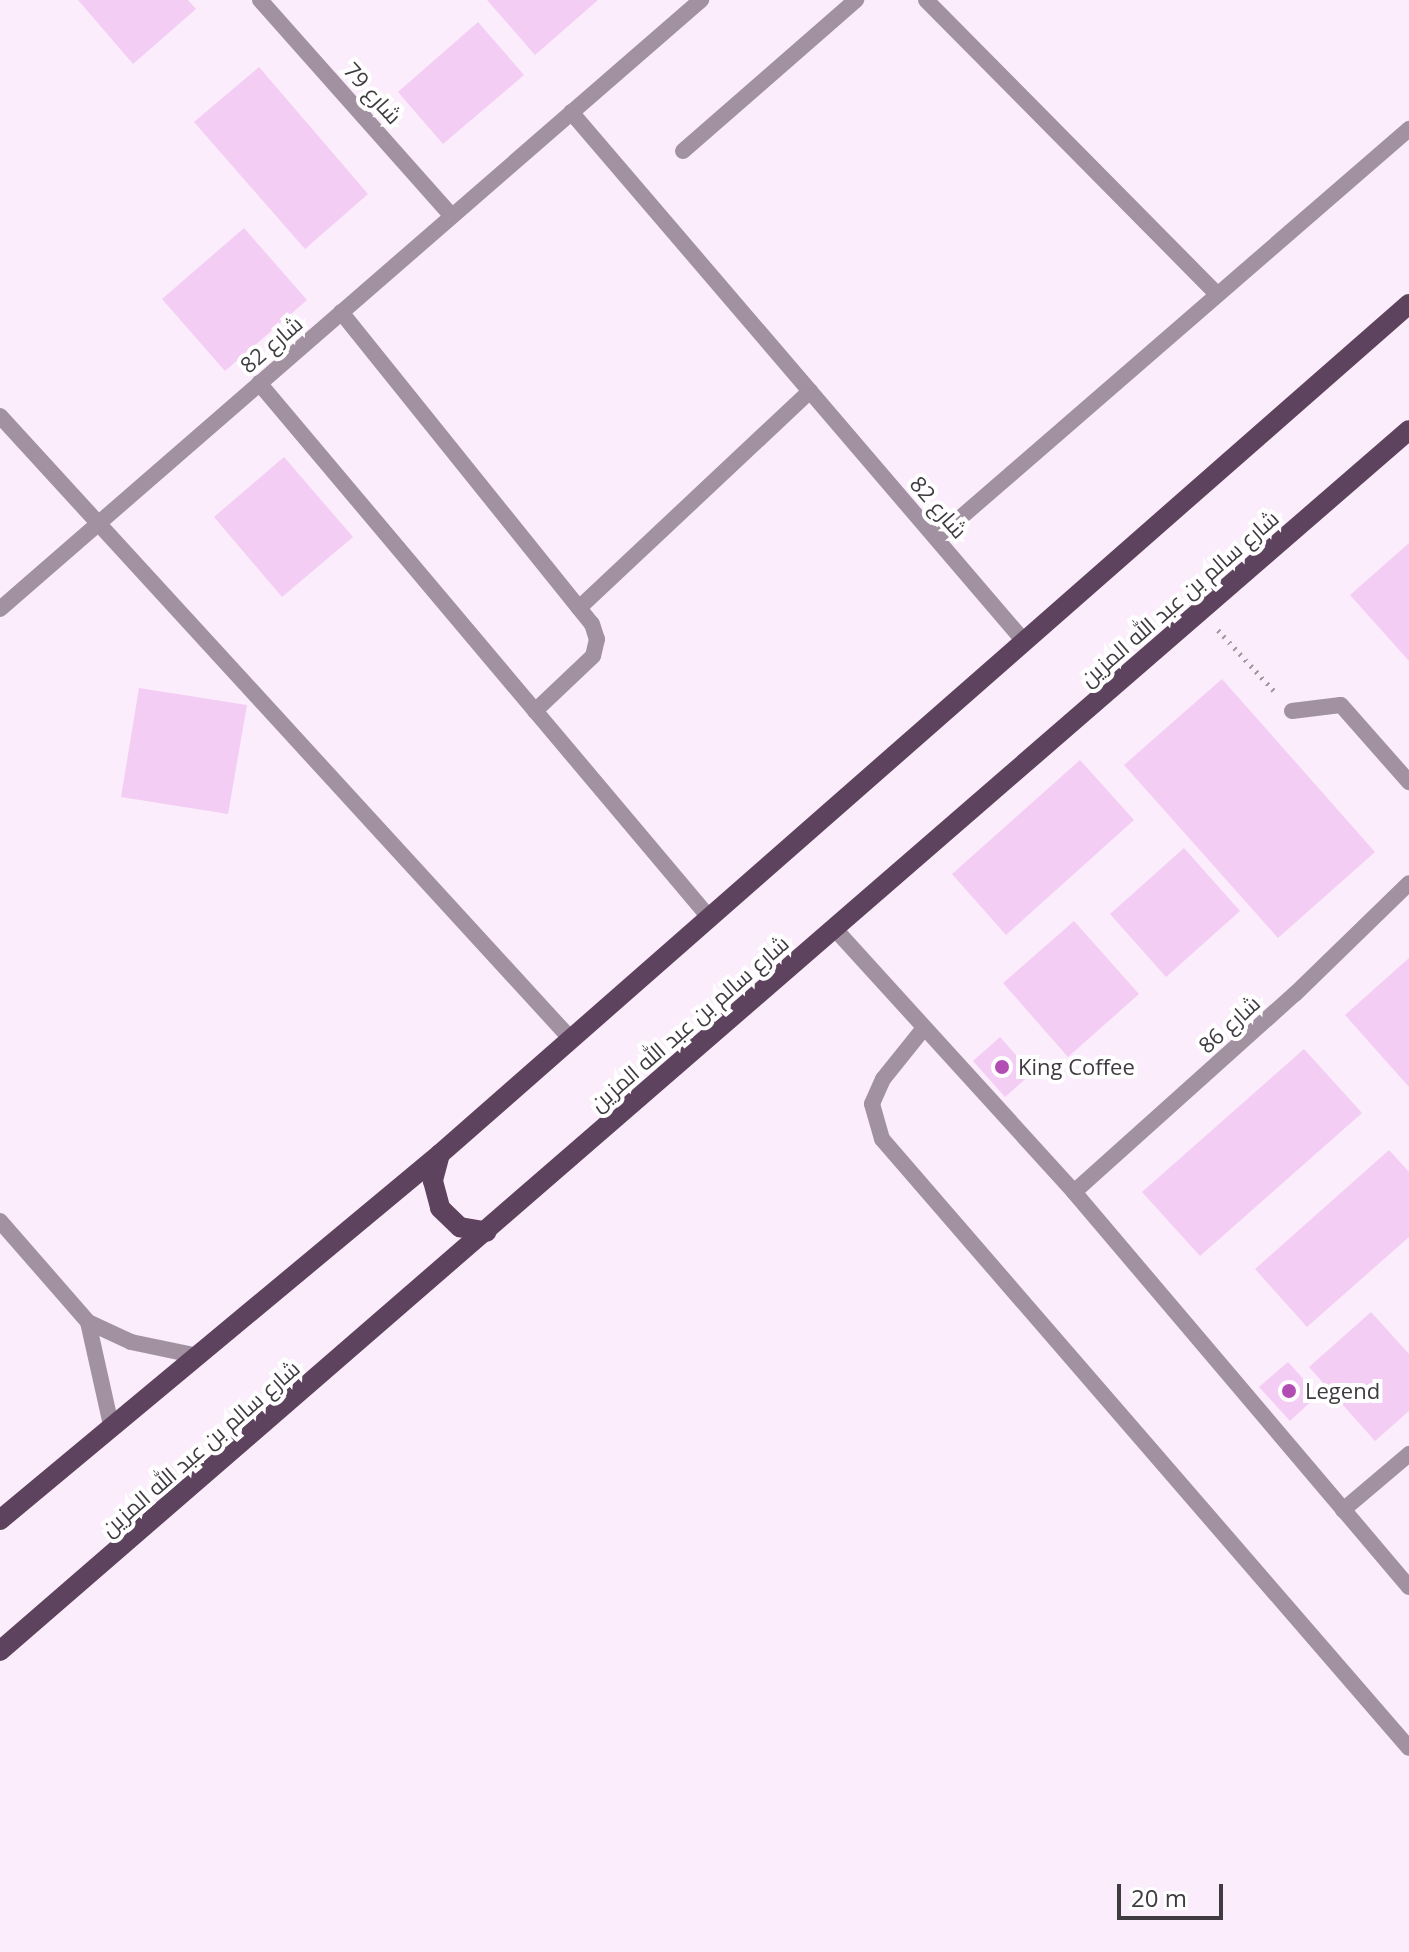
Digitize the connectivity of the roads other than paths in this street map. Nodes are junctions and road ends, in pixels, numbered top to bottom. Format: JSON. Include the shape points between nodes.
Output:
{"nodes":[{"id":1,"x":260,"y":0,"type":"edge"},
{"id":2,"x":701,"y":0,"type":"edge"},
{"id":3,"x":856,"y":0,"type":"edge"},
{"id":4,"x":926,"y":0,"type":"edge"},
{"id":5,"x":571,"y":112,"type":"junction"},
{"id":6,"x":1409,"y":129,"type":"edge"},
{"id":7,"x":683,"y":151,"type":"dead end"},
{"id":8,"x":452,"y":216,"type":"junction"},
{"id":9,"x":1217,"y":294,"type":"junction"},
{"id":10,"x":1409,"y":304,"type":"edge"},
{"id":11,"x":341,"y":312,"type":"junction"},
{"id":12,"x":259,"y":383,"type":"junction"},
{"id":13,"x":810,"y":391,"type":"junction"},
{"id":14,"x":0,"y":416,"type":"edge"},
{"id":15,"x":1409,"y":430,"type":"edge"},
{"id":16,"x":96,"y":525,"type":"junction"},
{"id":17,"x":937,"y":538,"type":"junction"},
{"id":18,"x":579,"y":608,"type":"junction"},
{"id":19,"x":0,"y":609,"type":"edge"},
{"id":20,"x":1022,"y":639,"type":"junction"},
{"id":21,"x":535,"y":711,"type":"junction"},
{"id":22,"x":1292,"y":711,"type":"road end"},
{"id":23,"x":1409,"y":782,"type":"edge"},
{"id":24,"x":1409,"y":883,"type":"edge"},
{"id":25,"x":708,"y":916,"type":"junction"},
{"id":26,"x":834,"y":928,"type":"junction"},
{"id":27,"x":924,"y":1028,"type":"junction"},
{"id":28,"x":570,"y":1038,"type":"junction"},
{"id":29,"x":440,"y":1154,"type":"junction"},
{"id":30,"x":1074,"y":1192,"type":"junction"},
{"id":31,"x":2,"y":1227,"type":"edge"},
{"id":32,"x":487,"y":1232,"type":"junction"},
{"id":33,"x":88,"y":1322,"type":"junction"},
{"id":34,"x":193,"y":1355,"type":"junction"},
{"id":35,"x":111,"y":1425,"type":"junction"},
{"id":36,"x":1409,"y":1454,"type":"edge"},
{"id":37,"x":1343,"y":1510,"type":"junction"},
{"id":38,"x":0,"y":1520,"type":"edge"},
{"id":39,"x":1409,"y":1587,"type":"edge"},
{"id":40,"x":0,"y":1651,"type":"edge"},
{"id":41,"x":1409,"y":1748,"type":"edge"}],
"edges":[{"from":1,"to":8,"type":"street","name":"شارع 79"},
{"from":2,"to":5,"type":"street","name":"شارع 82"},
{"from":3,"to":7,"type":"street"},
{"from":4,"to":9,"type":"street"},
{"from":5,"to":8,"type":"street","name":"شارع 82"},
{"from":5,"to":13,"type":"street","name":"شارع 82"},
{"from":6,"to":9,"type":"street"},
{"from":8,"to":11,"type":"street","name":"شارع 82"},
{"from":9,"to":17,"type":"street"},
{"from":10,"to":20,"type":"main road"},
{"from":11,"to":12,"type":"street","name":"شارع 82"},
{"from":11,"to":18,"type":"street"},
{"from":12,"to":16,"type":"street","name":"شارع 82"},
{"from":12,"to":21,"type":"street"},
{"from":13,"to":17,"type":"street","name":"شارع 82"},
{"from":13,"to":18,"type":"street"},
{"from":14,"to":16,"type":"street"},
{"from":15,"to":26,"type":"main road","name":"شارع سالم بن عبد الله المزين"},
{"from":16,"to":19,"type":"street","name":"شارع 82"},
{"from":16,"to":28,"type":"street"},
{"from":17,"to":20,"type":"street","name":"شارع 82"},
{"from":18,"to":21,"type":"street","via":[[595,632],[593,656]]},
{"from":20,"to":25,"type":"main road"},
{"from":21,"to":25,"type":"street"},
{"from":22,"to":23,"type":"street","via":[[1341,705]]},
{"from":24,"to":30,"type":"street","name":"شارع 86","via":[[1295,994]]},
{"from":25,"to":28,"type":"main road"},
{"from":26,"to":27,"type":"street"},
{"from":26,"to":32,"type":"main road","name":"شارع سالم بن عبد الله المزين"},
{"from":27,"to":30,"type":"street"},
{"from":27,"to":41,"type":"street","via":[[883,1079],[872,1104],[882,1139]]},
{"from":28,"to":29,"type":"main road"},
{"from":29,"to":32,"type":"main road","via":[[433,1181],[440,1208],[460,1227]]},
{"from":29,"to":34,"type":"main road"},
{"from":30,"to":37,"type":"street"},
{"from":31,"to":33,"type":"street"},
{"from":32,"to":40,"type":"main road","name":"شارع سالم بن عبد الله المزين"},
{"from":33,"to":34,"type":"street","via":[[131,1342]]},
{"from":33,"to":35,"type":"street"},
{"from":34,"to":35,"type":"main road"},
{"from":35,"to":38,"type":"main road"},
{"from":36,"to":37,"type":"street"},
{"from":37,"to":39,"type":"street"}]}
